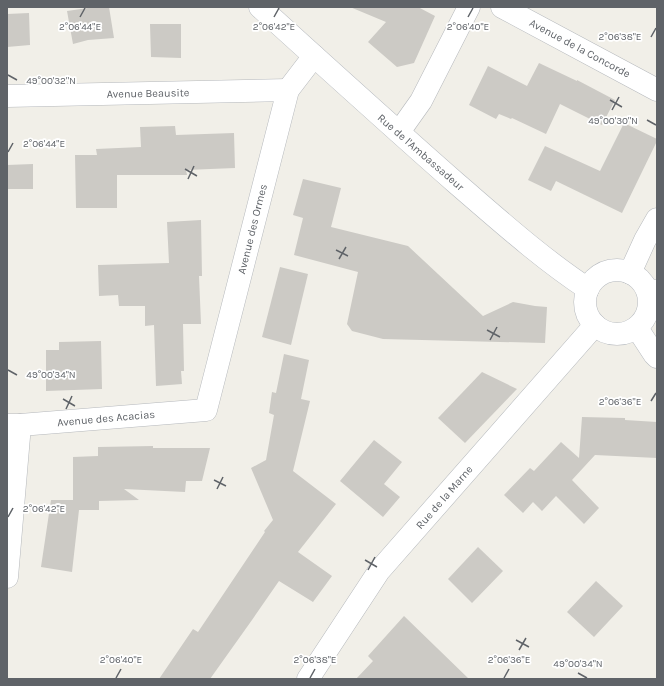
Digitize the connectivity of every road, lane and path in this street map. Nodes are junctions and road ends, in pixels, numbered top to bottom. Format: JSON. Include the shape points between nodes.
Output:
{"nodes":[{"id":1,"x":260,"y":7,"type":"edge"},
{"id":2,"x":469,"y":7,"type":"edge"},
{"id":3,"x":502,"y":7,"type":"edge"},
{"id":4,"x":314,"y":56,"type":"junction"},
{"id":5,"x":288,"y":90,"type":"junction"},
{"id":6,"x":657,"y":90,"type":"edge"},
{"id":7,"x":7,"y":96,"type":"edge"},
{"id":8,"x":398,"y":132,"type":"junction"},
{"id":9,"x":657,"y":219,"type":"edge"},
{"id":10,"x":630,"y":273,"type":"junction"},
{"id":11,"x":588,"y":289,"type":"junction"},
{"id":12,"x":652,"y":290,"type":"edge"},
{"id":13,"x":594,"y":325,"type":"junction"},
{"id":14,"x":637,"y":328,"type":"junction"},
{"id":15,"x":657,"y":358,"type":"edge"},
{"id":16,"x":206,"y":410,"type":"joint"},
{"id":17,"x":14,"y":425,"type":"edge"},
{"id":18,"x":7,"y":577,"type":"edge"},
{"id":19,"x":308,"y":679,"type":"edge"}],
"edges":[{"from":1,"to":4,"type":"street","name":"Rue de l'Ambassadeur"},
{"from":2,"to":8,"type":"street","via":[[421,101]]},
{"from":3,"to":6,"type":"street","name":"Avenue de la Concorde"},
{"from":4,"to":5,"type":"street","name":"Avenue des Ormes"},
{"from":4,"to":8,"type":"street","name":"Rue de l'Ambassadeur"},
{"from":5,"to":7,"type":"street","name":"Avenue Beausite"},
{"from":5,"to":16,"type":"street","name":"Avenue des Ormes"},
{"from":8,"to":11,"type":"street","name":"Rue de l'Ambassadeur","via":[[531,247]]},
{"from":9,"to":10,"type":"street"},
{"from":10,"to":11,"type":"street","via":[[611,271],[601,274],[593,280]]},
{"from":10,"to":12,"type":"street"},
{"from":11,"to":13,"type":"street","via":[[585,308]]},
{"from":12,"to":14,"type":"street","via":[[648,311]]},
{"from":13,"to":14,"type":"street","via":[[611,334],[629,332]]},
{"from":13,"to":19,"type":"street","name":"Rue de la Marne","via":[[380,571]]},
{"from":14,"to":15,"type":"street"},
{"from":16,"to":17,"type":"street","name":"Avenue des Acacias"},
{"from":17,"to":18,"type":"street"}]}
